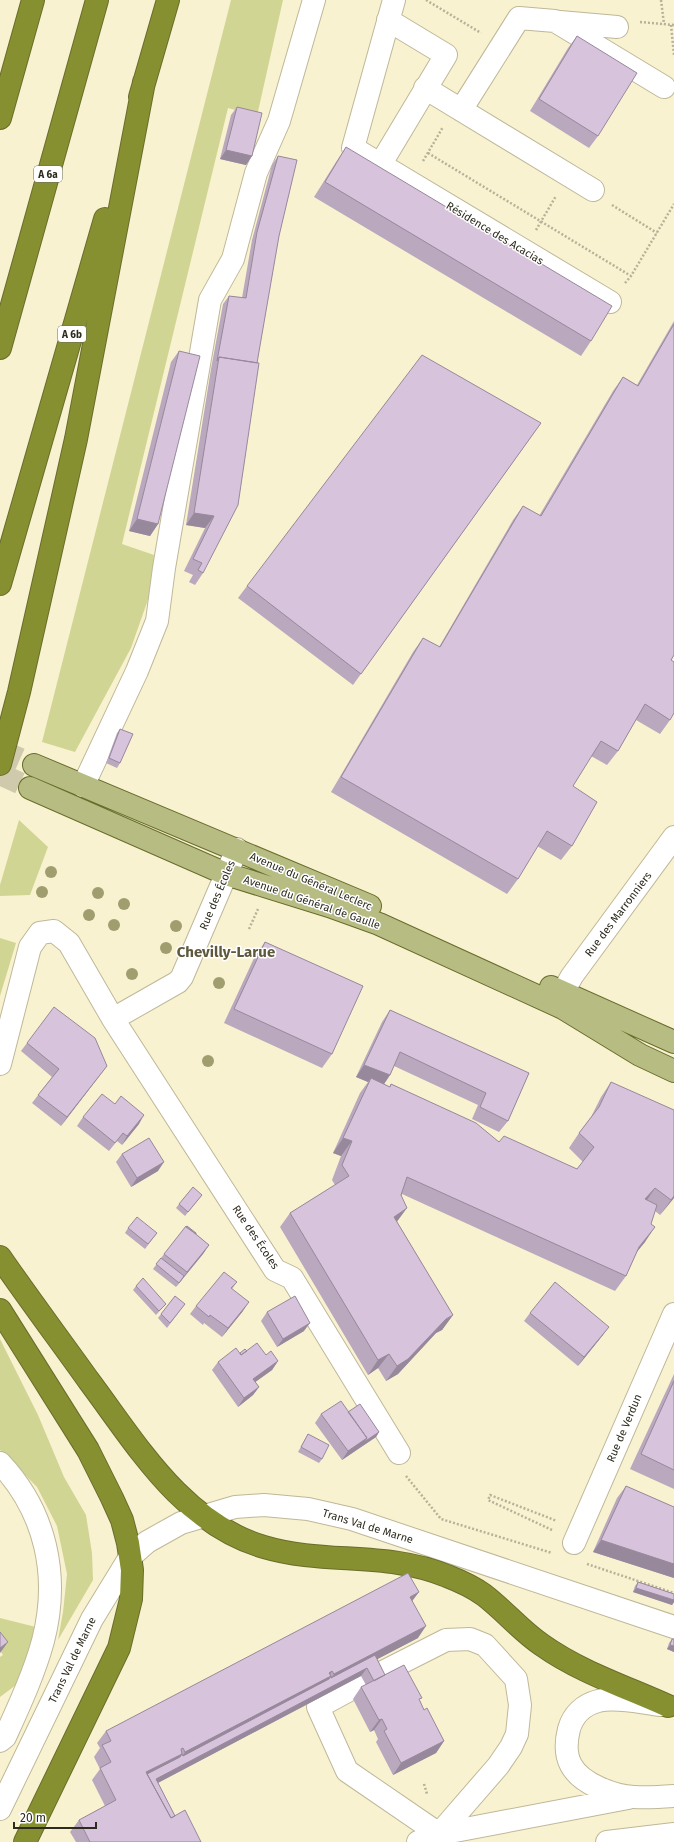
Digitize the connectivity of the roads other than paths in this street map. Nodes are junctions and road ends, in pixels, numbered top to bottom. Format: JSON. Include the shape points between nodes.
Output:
{"nodes":[{"id":1,"x":33,"y":0,"type":"edge"},
{"id":2,"x":96,"y":0,"type":"edge"},
{"id":3,"x":168,"y":0,"type":"edge"},
{"id":4,"x":314,"y":0,"type":"edge"},
{"id":5,"x":391,"y":10,"type":"edge"},
{"id":6,"x":555,"y":21,"type":"junction"},
{"id":7,"x":617,"y":27,"type":"road end"},
{"id":8,"x":144,"y":82,"type":"junction"},
{"id":9,"x":664,"y":86,"type":"dead end"},
{"id":10,"x":425,"y":88,"type":"junction"},
{"id":11,"x":458,"y":108,"type":"junction"},
{"id":12,"x":0,"y":118,"type":"edge"},
{"id":13,"x":380,"y":165,"type":"junction"},
{"id":14,"x":593,"y":190,"type":"road end"},
{"id":15,"x":610,"y":302,"type":"road end"},
{"id":16,"x":0,"y":348,"type":"edge"},
{"id":17,"x":0,"y":584,"type":"edge"},
{"id":18,"x":0,"y":764,"type":"edge"},
{"id":19,"x":34,"y":765,"type":"tunnel mouth"},
{"id":20,"x":83,"y":786,"type":"junction"},
{"id":21,"x":30,"y":788,"type":"tunnel mouth"},
{"id":22,"x":674,"y":837,"type":"edge"},
{"id":23,"x":237,"y":850,"type":"junction"},
{"id":24,"x":226,"y":874,"type":"junction"},
{"id":25,"x":563,"y":992,"type":"junction"},
{"id":26,"x":113,"y":1019,"type":"junction"},
{"id":27,"x":674,"y":1042,"type":"edge"},
{"id":28,"x":0,"y":1064,"type":"edge"},
{"id":29,"x":674,"y":1071,"type":"edge"},
{"id":30,"x":0,"y":1257,"type":"edge"},
{"id":31,"x":0,"y":1310,"type":"edge"},
{"id":32,"x":674,"y":1314,"type":"edge"},
{"id":33,"x":399,"y":1453,"type":"road end"},
{"id":34,"x":0,"y":1463,"type":"edge"},
{"id":35,"x":202,"y":1516,"type":"junction"},
{"id":36,"x":577,"y":1537,"type":"road end"},
{"id":37,"x":130,"y":1557,"type":"junction"},
{"id":38,"x":674,"y":1627,"type":"edge"},
{"id":39,"x":671,"y":1707,"type":"edge"},
{"id":40,"x":0,"y":1741,"type":"edge"},
{"id":41,"x":674,"y":1796,"type":"edge"},
{"id":42,"x":634,"y":1797,"type":"junction"},
{"id":43,"x":0,"y":1809,"type":"edge"},
{"id":44,"x":439,"y":1834,"type":"junction"},
{"id":45,"x":674,"y":1834,"type":"edge"},
{"id":46,"x":25,"y":1842,"type":"edge"},
{"id":47,"x":418,"y":1842,"type":"edge"},
{"id":48,"x":607,"y":1842,"type":"edge"}],
"edges":[{"from":1,"to":12,"type":"highway"},
{"from":2,"to":16,"type":"highway","number":"A 6a"},
{"from":3,"to":8,"type":"highway","number":"A 6b"},
{"from":4,"to":20,"type":"street","via":[[279,121],[256,173],[233,259],[210,300],[157,621]]},
{"from":5,"to":10,"type":"street","name":"Résidence des Acacias","via":[[446,55]]},
{"from":5,"to":13,"type":"street","name":"Résidence des Acacias","via":[[353,148]]},
{"from":6,"to":7,"type":"street"},
{"from":6,"to":9,"type":"street"},
{"from":6,"to":11,"type":"street","via":[[519,18]]},
{"from":8,"to":17,"type":"highway","number":"A 6b"},
{"from":8,"to":18,"type":"highway","via":[[76,439],[19,692]]},
{"from":10,"to":11,"type":"street"},
{"from":10,"to":13,"type":"street","name":"Résidence des Acacias"},
{"from":11,"to":14,"type":"street"},
{"from":13,"to":15,"type":"street","name":"Résidence des Acacias"},
{"from":19,"to":20,"type":"main road","name":"Avenue du Général Leclerc"},
{"from":20,"to":23,"type":"main road","name":"Avenue du Général Leclerc"},
{"from":21,"to":24,"type":"main road","name":"Avenue du Général de Gaulle"},
{"from":22,"to":25,"type":"street","name":"Rue des Marronniers"},
{"from":23,"to":24,"type":"street","name":"Rue des Écoles"},
{"from":23,"to":25,"type":"main road","name":"Avenue du Général Leclerc"},
{"from":24,"to":26,"type":"street","name":"Rue des Écoles","via":[[182,977],[178,982]]},
{"from":24,"to":29,"type":"main road","name":"Avenue du Général de Gaulle","via":[[379,924],[563,1008],[640,1055]]},
{"from":25,"to":27,"type":"main road","name":"Avenue du Général Leclerc"},
{"from":26,"to":28,"type":"street","name":"Rue des Écoles","via":[[69,943],[54,931],[40,933],[30,947]]},
{"from":26,"to":33,"type":"street","name":"Rue des Écoles","via":[[275,1270],[292,1278]]},
{"from":30,"to":35,"type":"highway","via":[[159,1475]]},
{"from":31,"to":37,"type":"highway","via":[[88,1450],[122,1520]]},
{"from":32,"to":36,"type":"street","name":"Rue de Verdun"},
{"from":34,"to":40,"type":"street","via":[[28,1499],[40,1528],[51,1586],[39,1655],[5,1737]]},
{"from":35,"to":37,"type":"street","name":"Trans Val de Marne","via":[[161,1533]]},
{"from":35,"to":38,"type":"street","name":"Trans Val de Marne","via":[[235,1507],[264,1506],[308,1509],[352,1519]]},
{"from":35,"to":39,"type":"highway","via":[[244,1540],[277,1550],[304,1555],[383,1560],[438,1572],[483,1594],[522,1631],[568,1661]]},
{"from":37,"to":43,"type":"street","name":"Trans Val de Marne","via":[[92,1619]]},
{"from":37,"to":46,"type":"highway","via":[[131,1599],[119,1648]]},
{"from":39,"to":42,"type":"street","via":[[608,1699],[582,1708],[571,1724],[566,1746],[571,1765],[577,1773],[600,1787]]},
{"from":41,"to":42,"type":"street"},
{"from":42,"to":44,"type":"street"},
{"from":44,"to":44,"type":"street","via":[[347,1771],[318,1707],[446,1640],[470,1639],[485,1645],[516,1679],[520,1705],[517,1734],[498,1766]]},
{"from":44,"to":47,"type":"street"},
{"from":45,"to":48,"type":"street"}]}
